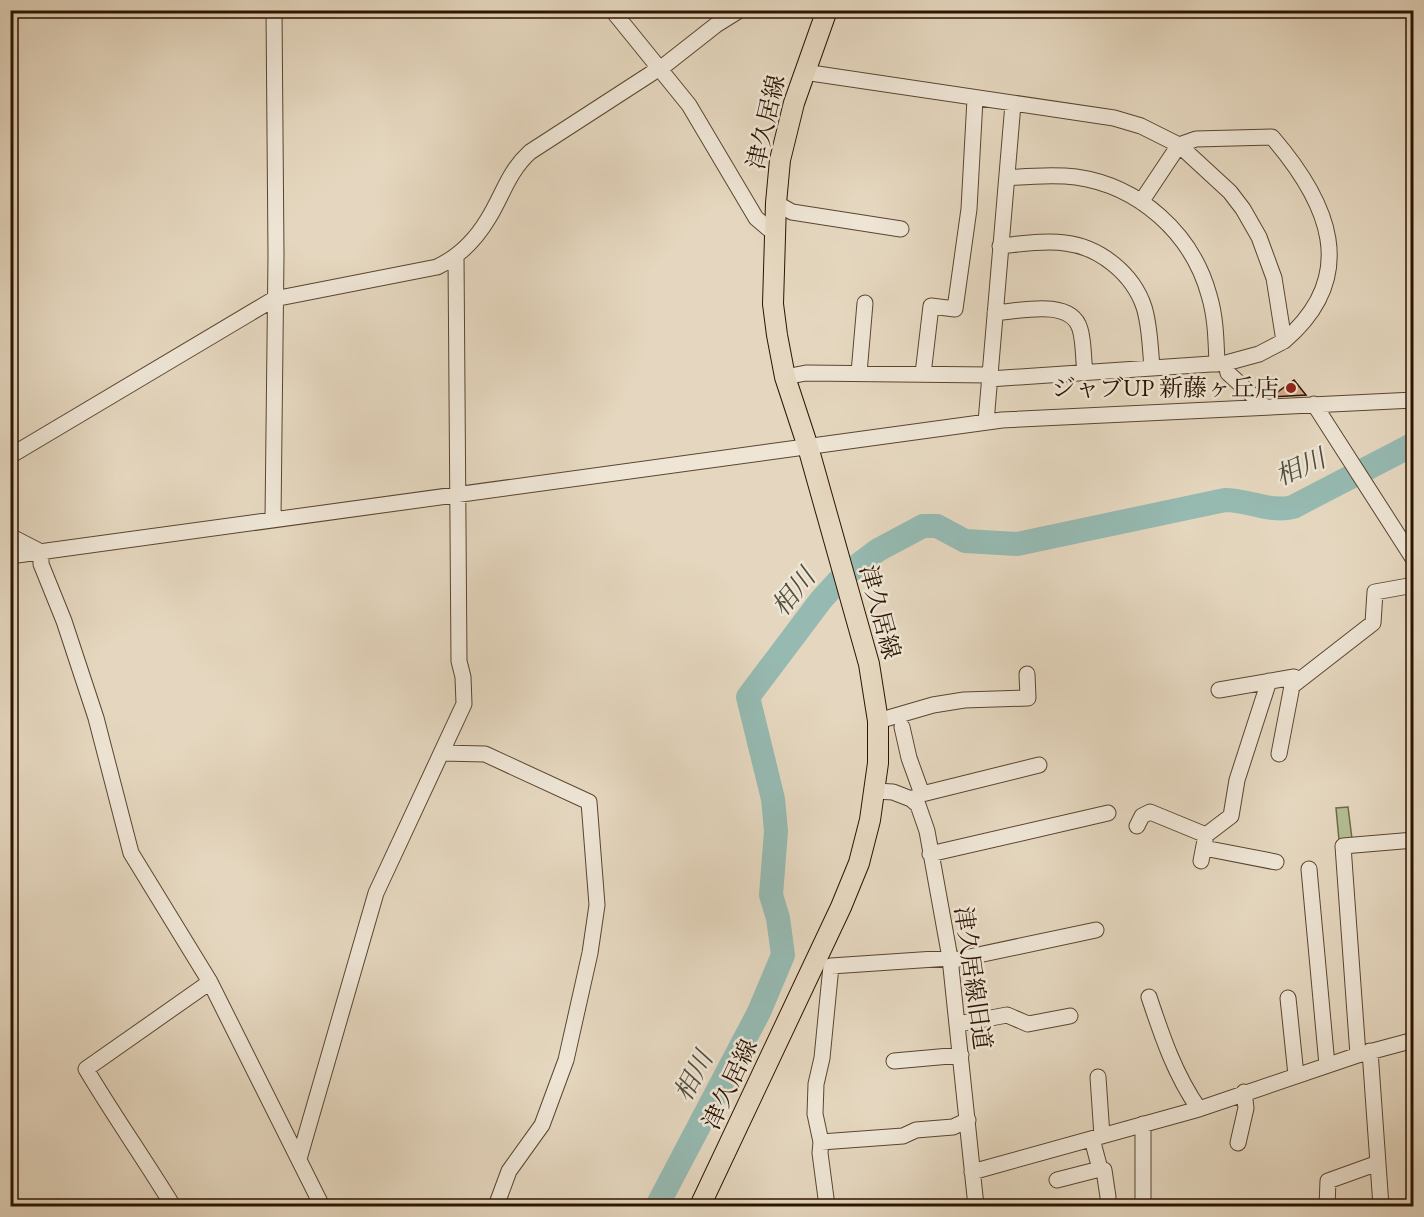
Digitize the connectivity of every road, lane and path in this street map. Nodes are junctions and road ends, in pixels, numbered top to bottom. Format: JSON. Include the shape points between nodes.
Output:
{"nodes":[{"id":1,"x":274,"y":10,"type":"edge"},
{"id":2,"x":612,"y":10,"type":"edge"},
{"id":3,"x":740,"y":10,"type":"edge"},
{"id":4,"x":827,"y":10,"type":"edge"},
{"id":5,"x":659,"y":68,"type":"junction"},
{"id":6,"x":804,"y":72,"type":"junction"},
{"id":7,"x":975,"y":99,"type":"junction"},
{"id":8,"x":1012,"y":104,"type":"junction"},
{"id":9,"x":1179,"y":145,"type":"junction"},
{"id":10,"x":1006,"y":178,"type":"junction"},
{"id":11,"x":1141,"y":202,"type":"junction"},
{"id":12,"x":776,"y":203,"type":"junction"},
{"id":13,"x":901,"y":229,"type":"dead end"},
{"id":14,"x":776,"y":235,"type":"junction"},
{"id":15,"x":1000,"y":246,"type":"junction"},
{"id":16,"x":456,"y":256,"type":"junction"},
{"id":17,"x":274,"y":299,"type":"junction"},
{"id":18,"x":865,"y":303,"type":"dead end"},
{"id":19,"x":995,"y":313,"type":"junction"},
{"id":20,"x":1284,"y":341,"type":"junction"},
{"id":21,"x":1221,"y":363,"type":"junction"},
{"id":22,"x":1152,"y":367,"type":"junction"},
{"id":23,"x":1085,"y":372,"type":"junction"},
{"id":24,"x":859,"y":373,"type":"junction"},
{"id":25,"x":923,"y":374,"type":"junction"},
{"id":26,"x":785,"y":377,"type":"junction"},
{"id":27,"x":989,"y":377,"type":"junction"},
{"id":28,"x":1413,"y":400,"type":"edge"},
{"id":29,"x":1314,"y":404,"type":"junction"},
{"id":30,"x":1264,"y":406,"type":"junction"},
{"id":31,"x":986,"y":422,"type":"junction"},
{"id":32,"x":808,"y":447,"type":"junction"},
{"id":33,"x":10,"y":456,"type":"edge"},
{"id":34,"x":457,"y":495,"type":"junction"},
{"id":35,"x":273,"y":519,"type":"junction"},
{"id":36,"x":10,"y":536,"type":"edge"},
{"id":37,"x":41,"y":552,"type":"junction"},
{"id":38,"x":10,"y":556,"type":"edge"},
{"id":39,"x":1413,"y":560,"type":"edge"},
{"id":40,"x":1413,"y":585,"type":"edge"},
{"id":41,"x":1027,"y":674,"type":"dead end"},
{"id":42,"x":1300,"y":680,"type":"junction"},
{"id":43,"x":1269,"y":681,"type":"junction"},
{"id":44,"x":1219,"y":690,"type":"dead end"},
{"id":45,"x":878,"y":721,"type":"junction"},
{"id":46,"x":902,"y":727,"type":"dead end"},
{"id":47,"x":442,"y":753,"type":"junction"},
{"id":48,"x":1279,"y":754,"type":"dead end"},
{"id":49,"x":1039,"y":765,"type":"dead end"},
{"id":50,"x":875,"y":790,"type":"junction"},
{"id":51,"x":917,"y":797,"type":"junction"},
{"id":52,"x":1108,"y":813,"type":"dead end"},
{"id":53,"x":1137,"y":826,"type":"dead end"},
{"id":54,"x":1413,"y":840,"type":"edge"},
{"id":55,"x":1204,"y":848,"type":"junction"},
{"id":56,"x":930,"y":854,"type":"junction"},
{"id":57,"x":1276,"y":862,"type":"dead end"},
{"id":58,"x":1309,"y":869,"type":"dead end"},
{"id":59,"x":1096,"y":930,"type":"dead end"},
{"id":60,"x":950,"y":959,"type":"junction"},
{"id":61,"x":824,"y":962,"type":"junction"},
{"id":62,"x":210,"y":982,"type":"junction"},
{"id":63,"x":1149,"y":997,"type":"dead end"},
{"id":64,"x":1288,"y":998,"type":"dead end"},
{"id":65,"x":1070,"y":1016,"type":"dead end"},
{"id":66,"x":958,"y":1024,"type":"junction"},
{"id":67,"x":1413,"y":1040,"type":"edge"},
{"id":68,"x":1364,"y":1053,"type":"junction"},
{"id":69,"x":961,"y":1054,"type":"junction"},
{"id":70,"x":894,"y":1061,"type":"dead end"},
{"id":71,"x":1327,"y":1065,"type":"junction"},
{"id":72,"x":1296,"y":1075,"type":"junction"},
{"id":73,"x":1098,"y":1077,"type":"dead end"},
{"id":74,"x":1244,"y":1092,"type":"junction"},
{"id":75,"x":1199,"y":1109,"type":"junction"},
{"id":76,"x":968,"y":1120,"type":"junction"},
{"id":77,"x":1143,"y":1124,"type":"junction"},
{"id":78,"x":1097,"y":1138,"type":"junction"},
{"id":79,"x":821,"y":1142,"type":"junction"},
{"id":80,"x":1238,"y":1143,"type":"dead end"},
{"id":81,"x":299,"y":1159,"type":"junction"},
{"id":82,"x":1378,"y":1163,"type":"junction"},
{"id":83,"x":1100,"y":1169,"type":"junction"},
{"id":84,"x":972,"y":1172,"type":"junction"},
{"id":85,"x":1058,"y":1180,"type":"dead end"},
{"id":86,"x":1108,"y":1197,"type":"dead end"},
{"id":87,"x":173,"y":1206,"type":"edge"},
{"id":88,"x":322,"y":1206,"type":"edge"},
{"id":89,"x":496,"y":1206,"type":"edge"},
{"id":90,"x":700,"y":1206,"type":"edge"},
{"id":91,"x":827,"y":1206,"type":"edge"},
{"id":92,"x":976,"y":1206,"type":"edge"},
{"id":93,"x":1143,"y":1206,"type":"edge"},
{"id":94,"x":1327,"y":1206,"type":"edge"},
{"id":95,"x":1381,"y":1206,"type":"edge"}],
"edges":[{"from":1,"to":17,"type":"street"},
{"from":2,"to":5,"type":"street"},
{"from":3,"to":5,"type":"street"},
{"from":4,"to":6,"type":"main road","name":"津久居線"},
{"from":5,"to":14,"type":"street","via":[[693,112],[756,218]]},
{"from":5,"to":16,"type":"street","via":[[521,160],[487,220]]},
{"from":6,"to":7,"type":"street"},
{"from":6,"to":12,"type":"main road","name":"津久居線","via":[[785,134]]},
{"from":7,"to":8,"type":"street"},
{"from":7,"to":25,"type":"street","via":[[969,209],[955,309],[931,306]]},
{"from":8,"to":9,"type":"street","via":[[1126,121]]},
{"from":8,"to":10,"type":"street"},
{"from":9,"to":11,"type":"street"},
{"from":9,"to":20,"type":"street","via":[[1230,192],[1259,237],[1274,278]]},
{"from":9,"to":20,"type":"street","via":[[1196,139],[1272,137],[1316,198],[1328,234],[1326,279],[1313,310]]},
{"from":10,"to":11,"type":"street","via":[[1075,177],[1108,185]]},
{"from":10,"to":15,"type":"street"},
{"from":11,"to":21,"type":"street","via":[[1175,231],[1200,269],[1212,305]]},
{"from":12,"to":13,"type":"street","via":[[792,212]]},
{"from":12,"to":14,"type":"main road","name":"津久居線"},
{"from":14,"to":26,"type":"main road","name":"津久居線","via":[[773,304]]},
{"from":15,"to":19,"type":"street"},
{"from":15,"to":22,"type":"street","via":[[1065,242],[1090,250],[1118,268],[1143,305]]},
{"from":16,"to":17,"type":"street","via":[[437,267]]},
{"from":16,"to":34,"type":"street"},
{"from":17,"to":33,"type":"street"},
{"from":17,"to":35,"type":"street"},
{"from":18,"to":24,"type":"street"},
{"from":19,"to":23,"type":"street","via":[[1057,309],[1070,314],[1081,332]]},
{"from":19,"to":27,"type":"street"},
{"from":20,"to":21,"type":"street","via":[[1259,354]]},
{"from":21,"to":22,"type":"street"},
{"from":21,"to":30,"type":"street"},
{"from":22,"to":23,"type":"street"},
{"from":23,"to":27,"type":"street"},
{"from":24,"to":25,"type":"street"},
{"from":24,"to":26,"type":"street"},
{"from":25,"to":27,"type":"street"},
{"from":26,"to":32,"type":"main road","name":"津久居線"},
{"from":27,"to":31,"type":"street"},
{"from":28,"to":29,"type":"street"},
{"from":29,"to":30,"type":"street"},
{"from":29,"to":39,"type":"street"},
{"from":30,"to":31,"type":"street"},
{"from":31,"to":32,"type":"street"},
{"from":32,"to":34,"type":"street"},
{"from":32,"to":45,"type":"main road","name":"津久居線","via":[[869,664]]},
{"from":34,"to":35,"type":"street"},
{"from":34,"to":47,"type":"street","via":[[459,661],[465,692],[464,704]]},
{"from":35,"to":37,"type":"street"},
{"from":36,"to":37,"type":"street"},
{"from":37,"to":38,"type":"street"},
{"from":37,"to":62,"type":"street","via":[[41,564],[96,718],[131,853]]},
{"from":40,"to":42,"type":"street","via":[[1375,592],[1373,623]]},
{"from":41,"to":45,"type":"street","via":[[1028,698],[943,703]]},
{"from":42,"to":43,"type":"street","via":[[1294,677]]},
{"from":42,"to":48,"type":"street","via":[[1292,686]]},
{"from":43,"to":44,"type":"street"},
{"from":43,"to":55,"type":"street","via":[[1237,780],[1231,816]]},
{"from":45,"to":50,"type":"main road","name":"津久居線"},
{"from":46,"to":51,"type":"street","name":"津久居線旧道"},
{"from":47,"to":81,"type":"street","via":[[376,893]]},
{"from":47,"to":89,"type":"street","via":[[485,754],[590,802],[597,905],[566,1060],[542,1125],[509,1171]]},
{"from":49,"to":51,"type":"street"},
{"from":50,"to":51,"type":"street"},
{"from":50,"to":61,"type":"main road","name":"津久居線","via":[[859,863]]},
{"from":51,"to":56,"type":"street","name":"津久居線旧道"},
{"from":52,"to":56,"type":"street"},
{"from":53,"to":55,"type":"street","via":[[1142,816],[1150,812]]},
{"from":54,"to":68,"type":"street","via":[[1343,846]]},
{"from":55,"to":57,"type":"street"},
{"from":56,"to":60,"type":"street","name":"津久居線旧道"},
{"from":58,"to":71,"type":"street"},
{"from":59,"to":60,"type":"street"},
{"from":60,"to":61,"type":"street"},
{"from":60,"to":66,"type":"street","name":"津久居線旧道"},
{"from":61,"to":79,"type":"street","via":[[822,1058],[815,1114]]},
{"from":61,"to":90,"type":"main road","name":"津久居線"},
{"from":62,"to":81,"type":"street"},
{"from":62,"to":87,"type":"street","via":[[86,1070]]},
{"from":63,"to":75,"type":"street","via":[[1165,1044]]},
{"from":64,"to":72,"type":"street"},
{"from":65,"to":66,"type":"street","via":[[1028,1024],[1007,1015]]},
{"from":66,"to":69,"type":"street","name":"津久居線旧道"},
{"from":67,"to":68,"type":"street"},
{"from":68,"to":71,"type":"street"},
{"from":68,"to":82,"type":"street"},
{"from":69,"to":70,"type":"street"},
{"from":69,"to":76,"type":"street","name":"津久居線旧道"},
{"from":71,"to":72,"type":"street"},
{"from":72,"to":74,"type":"street"},
{"from":73,"to":78,"type":"street"},
{"from":74,"to":75,"type":"street"},
{"from":74,"to":80,"type":"street","via":[[1246,1108]]},
{"from":75,"to":77,"type":"street"},
{"from":76,"to":79,"type":"street","via":[[953,1127],[916,1130],[903,1136]]},
{"from":76,"to":84,"type":"street","name":"津久居線旧道"},
{"from":77,"to":78,"type":"street"},
{"from":77,"to":93,"type":"street"},
{"from":78,"to":83,"type":"street"},
{"from":78,"to":84,"type":"street"},
{"from":79,"to":91,"type":"street"},
{"from":81,"to":88,"type":"street"},
{"from":82,"to":94,"type":"street","via":[[1328,1181]]},
{"from":82,"to":95,"type":"street"},
{"from":83,"to":85,"type":"street"},
{"from":83,"to":86,"type":"street","via":[[1104,1170]]},
{"from":84,"to":92,"type":"street","name":"津久居線旧道"}]}
